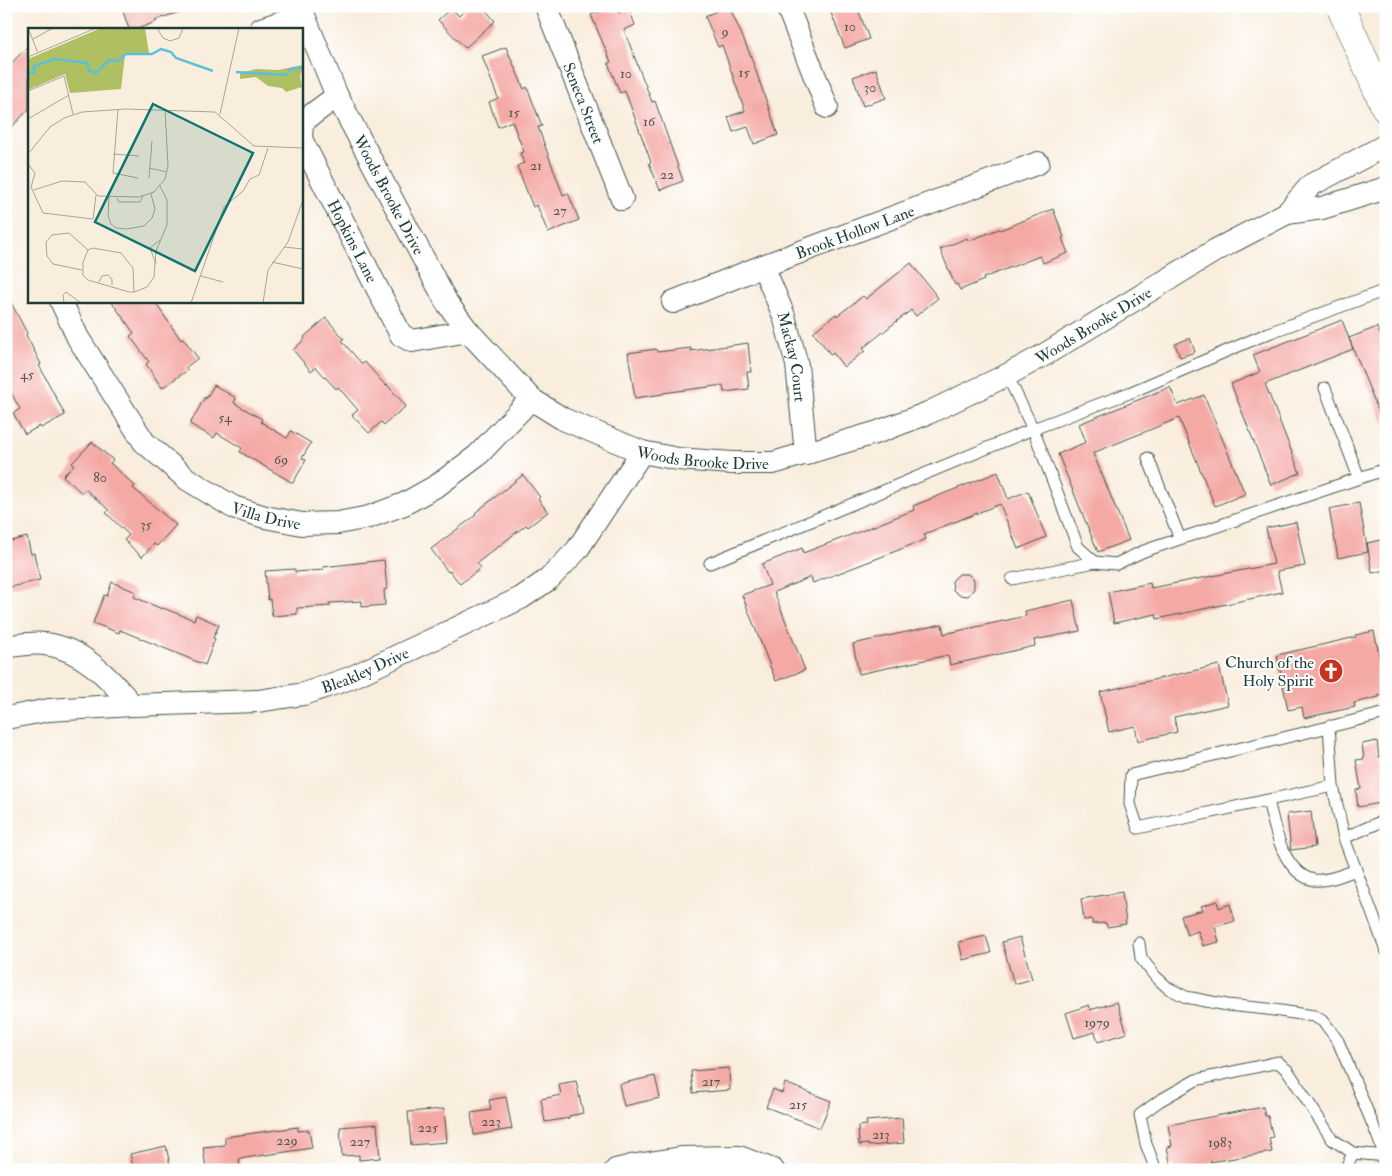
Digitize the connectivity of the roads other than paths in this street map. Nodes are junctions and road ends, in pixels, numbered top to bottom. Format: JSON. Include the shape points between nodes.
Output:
{"nodes":[{"id":1,"x":546,"y":6,"type":"edge"},
{"id":2,"x":787,"y":6,"type":"edge"},
{"id":3,"x":1340,"y":6,"type":"edge"},
{"id":4,"x":301,"y":10,"type":"edge"},
{"id":5,"x":262,"y":28,"type":"edge"},
{"id":6,"x":337,"y":96,"type":"junction"},
{"id":7,"x":827,"y":107,"type":"dead end"},
{"id":8,"x":1386,"y":109,"type":"edge"},
{"id":9,"x":1386,"y":145,"type":"edge"},
{"id":10,"x":1038,"y":163,"type":"dead end"},
{"id":11,"x":1386,"y":188,"type":"edge"},
{"id":12,"x":622,"y":200,"type":"dead end"},
{"id":13,"x":1287,"y":214,"type":"junction"},
{"id":14,"x":763,"y":266,"type":"junction"},
{"id":15,"x":1386,"y":290,"type":"edge"},
{"id":16,"x":61,"y":302,"type":"edge"},
{"id":17,"x":673,"y":302,"type":"dead end"},
{"id":18,"x":468,"y":331,"type":"junction"},
{"id":19,"x":1007,"y":375,"type":"junction"},
{"id":20,"x":1325,"y":388,"type":"dead end"},
{"id":21,"x":531,"y":399,"type":"junction"},
{"id":22,"x":1034,"y":429,"type":"junction"},
{"id":23,"x":642,"y":452,"type":"junction"},
{"id":24,"x":806,"y":454,"type":"junction"},
{"id":25,"x":1148,"y":458,"type":"dead end"},
{"id":26,"x":1386,"y":470,"type":"edge"},
{"id":27,"x":1359,"y":478,"type":"junction"},
{"id":28,"x":1180,"y":539,"type":"junction"},
{"id":29,"x":1095,"y":562,"type":"junction"},
{"id":30,"x":710,"y":563,"type":"dead end"},
{"id":31,"x":1012,"y":578,"type":"dead end"},
{"id":32,"x":6,"y":648,"type":"edge"},
{"id":33,"x":132,"y":705,"type":"junction"},
{"id":34,"x":1386,"y":712,"type":"edge"},
{"id":35,"x":6,"y":718,"type":"edge"},
{"id":36,"x":1329,"y":726,"type":"junction"},
{"id":37,"x":1333,"y":786,"type":"junction"},
{"id":38,"x":1268,"y":800,"type":"junction"},
{"id":39,"x":1386,"y":822,"type":"edge"},
{"id":40,"x":1344,"y":838,"type":"junction"},
{"id":41,"x":1356,"y":870,"type":"junction"},
{"id":42,"x":1139,"y":943,"type":"dead end"},
{"id":43,"x":1386,"y":950,"type":"edge"},
{"id":44,"x":1353,"y":1153,"type":"junction"},
{"id":45,"x":1386,"y":1156,"type":"edge"},
{"id":46,"x":616,"y":1170,"type":"edge"},
{"id":47,"x":773,"y":1170,"type":"edge"},
{"id":48,"x":1156,"y":1170,"type":"edge"},
{"id":49,"x":1345,"y":1170,"type":"edge"}],
"edges":[{"from":1,"to":12,"type":"street","name":"Seneca Street"},
{"from":2,"to":7,"type":"street"},
{"from":3,"to":8,"type":"main road"},
{"from":4,"to":5,"type":"street"},
{"from":4,"to":6,"type":"street","name":"Woods Brooke Drive"},
{"from":6,"to":18,"type":"street","name":"Woods Brooke Drive","via":[[447,303]]},
{"from":6,"to":18,"type":"street","name":"Hopkins Lane","via":[[302,122],[302,139],[401,334],[412,341]]},
{"from":9,"to":13,"type":"street","name":"Woods Brooke Drive","via":[[1311,185]]},
{"from":10,"to":14,"type":"street","name":"Brook Hollow Lane"},
{"from":11,"to":13,"type":"street","name":"Woods Brooke Drive","via":[[1322,208]]},
{"from":13,"to":19,"type":"street","name":"Woods Brooke Drive","via":[[1216,250]]},
{"from":14,"to":17,"type":"street","name":"Brook Hollow Lane"},
{"from":14,"to":24,"type":"street","name":"Mackay Court","via":[[784,316],[796,366]]},
{"from":15,"to":22,"type":"lane","via":[[1271,332],[1129,393]]},
{"from":16,"to":21,"type":"street","name":"Villa Drive","via":[[78,338],[144,442],[187,479],[233,507],[265,517],[302,524],[338,524],[404,504],[438,485],[477,456]]},
{"from":18,"to":21,"type":"street","name":"Woods Brooke Drive"},
{"from":19,"to":22,"type":"lane"},
{"from":19,"to":24,"type":"street","name":"Woods Brooke Drive","via":[[928,413]]},
{"from":20,"to":27,"type":"lane"},
{"from":21,"to":23,"type":"street","name":"Woods Brooke Drive","via":[[562,418]]},
{"from":22,"to":29,"type":"lane","via":[[1078,547]]},
{"from":22,"to":30,"type":"lane"},
{"from":23,"to":24,"type":"street","name":"Woods Brooke Drive","via":[[678,459],[732,463],[773,463]]},
{"from":23,"to":33,"type":"street","name":"Bleakley Drive","via":[[577,550],[549,579],[521,598],[350,678],[304,694],[258,701]]},
{"from":25,"to":28,"type":"lane"},
{"from":26,"to":27,"type":"lane"},
{"from":27,"to":28,"type":"lane"},
{"from":28,"to":29,"type":"lane","via":[[1116,564]]},
{"from":29,"to":31,"type":"lane"},
{"from":32,"to":33,"type":"street","via":[[44,643],[66,649],[89,662]]},
{"from":33,"to":35,"type":"street","name":"Bleakley Drive","via":[[49,710]]},
{"from":34,"to":36,"type":"lane"},
{"from":36,"to":37,"type":"lane"},
{"from":36,"to":38,"type":"lane","via":[[1131,775],[1130,804],[1138,828]]},
{"from":37,"to":38,"type":"lane"},
{"from":37,"to":40,"type":"lane"},
{"from":38,"to":41,"type":"lane","via":[[1275,831],[1286,857],[1298,874],[1315,880],[1334,878]]},
{"from":39,"to":40,"type":"lane"},
{"from":40,"to":41,"type":"lane"},
{"from":41,"to":43,"type":"lane"},
{"from":42,"to":45,"type":"lane","via":[[1141,958],[1155,976],[1168,988],[1186,997],[1314,1016],[1324,1022],[1338,1041]]},
{"from":44,"to":45,"type":"lane"},
{"from":44,"to":48,"type":"lane","via":[[1332,1139],[1288,1071],[1278,1062],[1196,1080],[1140,1115]]},
{"from":44,"to":49,"type":"lane"},
{"from":46,"to":47,"type":"street","via":[[681,1158],[739,1157]]}]}
